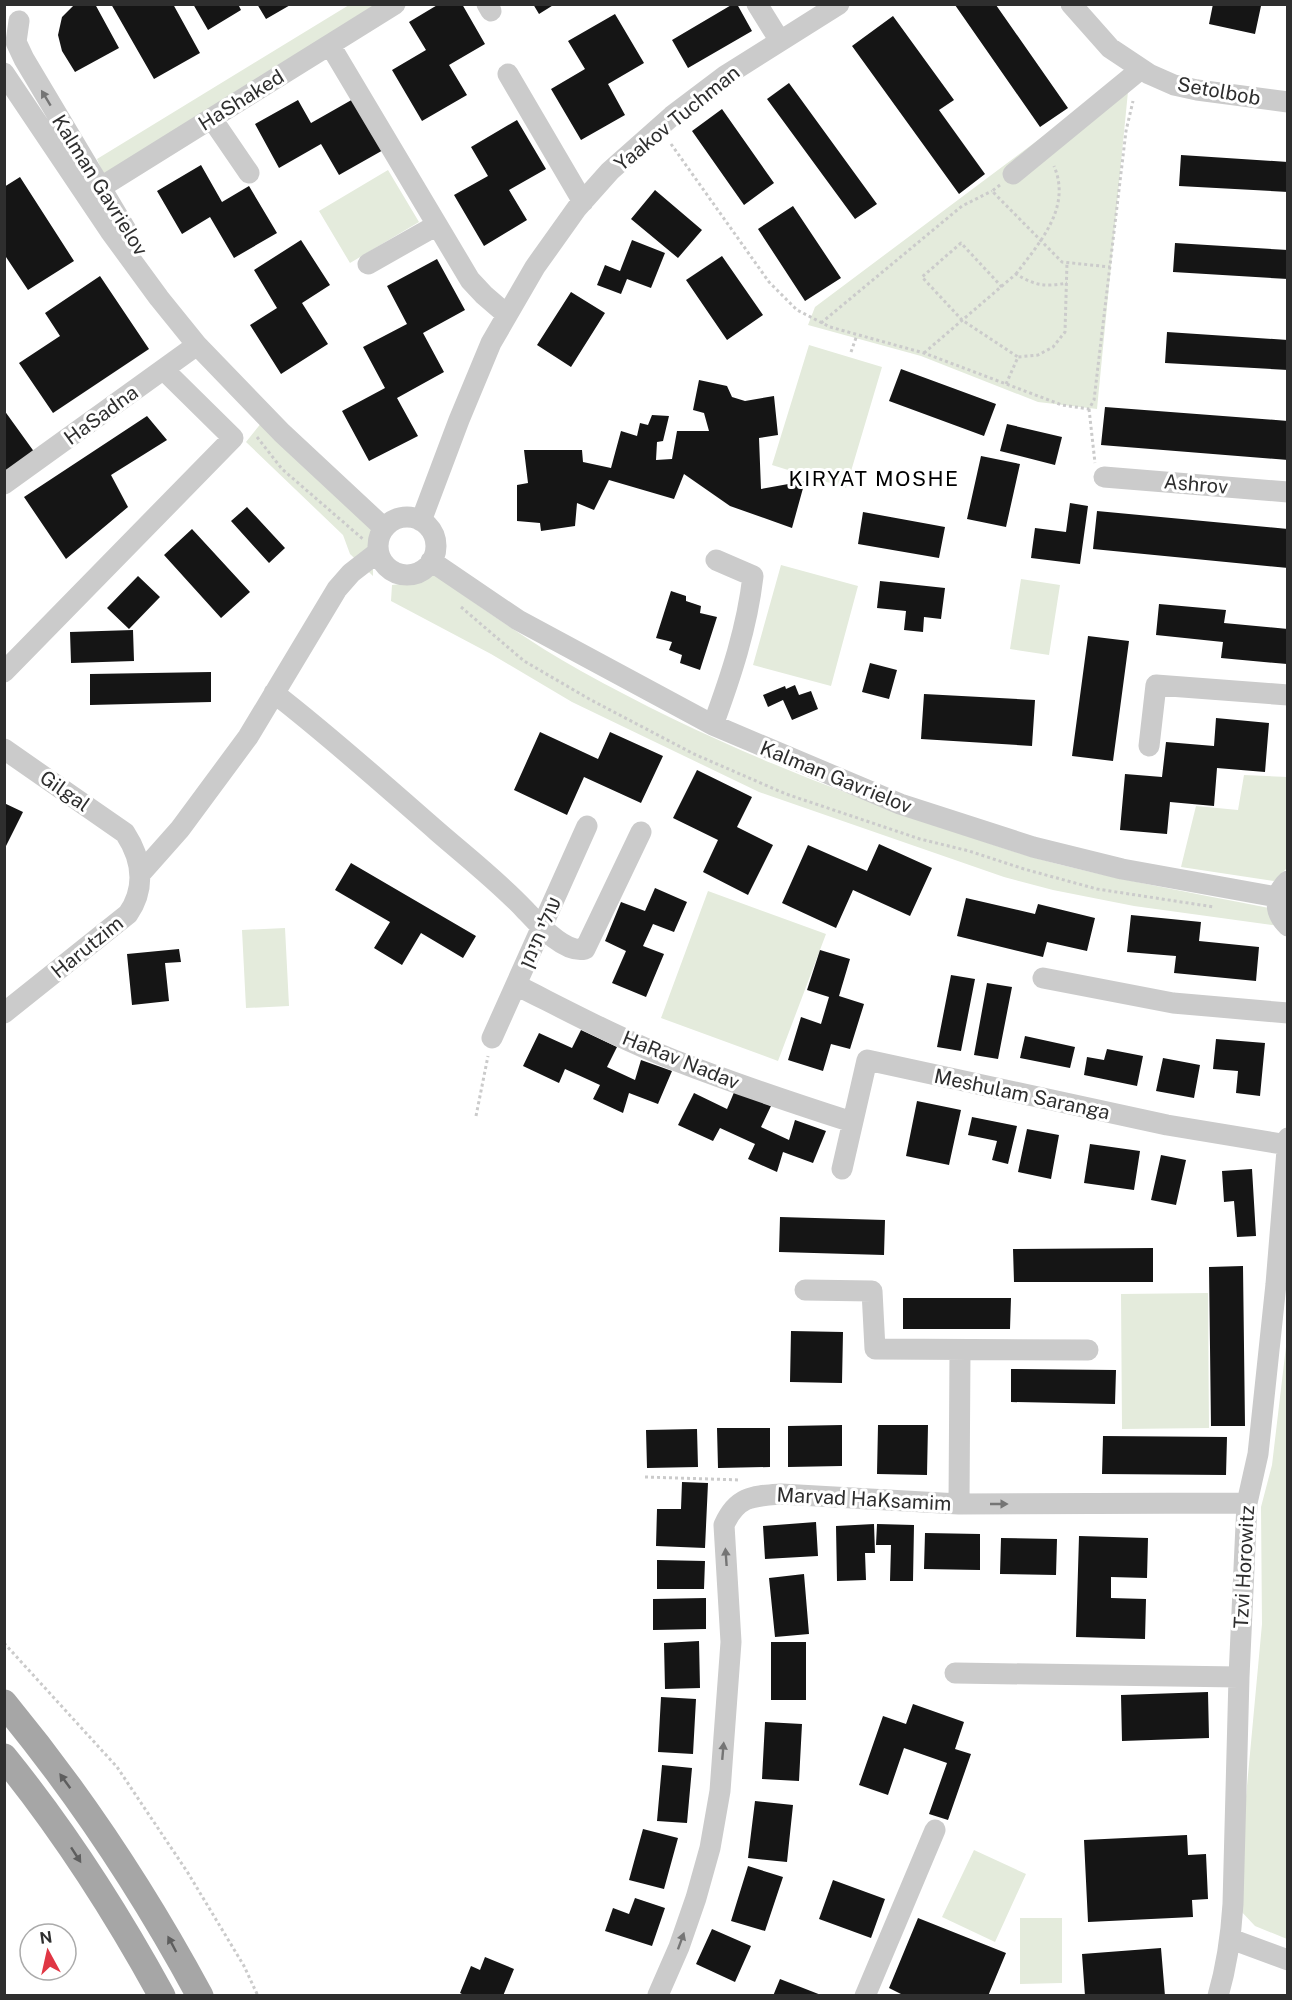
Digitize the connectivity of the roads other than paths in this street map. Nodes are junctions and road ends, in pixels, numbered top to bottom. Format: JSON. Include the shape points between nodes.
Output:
{"nodes":[{"id":1,"x":395,"y":4,"type":"edge"},
{"id":2,"x":757,"y":4,"type":"edge"},
{"id":3,"x":839,"y":4,"type":"edge"},
{"id":4,"x":1071,"y":4,"type":"edge"},
{"id":5,"x":19,"y":13,"type":"edge"},
{"id":6,"x":780,"y":41,"type":"junction"},
{"id":7,"x":4,"y":42,"type":"edge"},
{"id":8,"x":330,"y":45,"type":"junction"},
{"id":9,"x":1145,"y":72,"type":"junction"},
{"id":10,"x":4,"y":73,"type":"edge"},
{"id":11,"x":508,"y":74,"type":"dead end"},
{"id":12,"x":1287,"y":102,"type":"edge"},
{"id":13,"x":212,"y":119,"type":"junction"},
{"id":14,"x":249,"y":173,"type":"dead end"},
{"id":15,"x":1013,"y":174,"type":"road end"},
{"id":16,"x":93,"y":191,"type":"junction"},
{"id":17,"x":583,"y":202,"type":"junction"},
{"id":18,"x":437,"y":225,"type":"junction"},
{"id":19,"x":368,"y":264,"type":"dead end"},
{"id":20,"x":506,"y":314,"type":"junction"},
{"id":21,"x":197,"y":345,"type":"junction"},
{"id":22,"x":164,"y":370,"type":"junction"},
{"id":23,"x":1104,"y":477,"type":"road end"},
{"id":24,"x":4,"y":484,"type":"edge"},
{"id":25,"x":1287,"y":492,"type":"edge"},
{"id":26,"x":421,"y":521,"type":"junction"},
{"id":27,"x":384,"y":528,"type":"junction"},
{"id":28,"x":378,"y":552,"type":"junction"},
{"id":29,"x":716,"y":560,"type":"dead end"},
{"id":30,"x":431,"y":561,"type":"junction"},
{"id":31,"x":4,"y":672,"type":"edge"},
{"id":32,"x":274,"y":693,"type":"junction"},
{"id":33,"x":1287,"y":695,"type":"edge"},
{"id":34,"x":712,"y":725,"type":"junction"},
{"id":35,"x":1149,"y":746,"type":"dead end"},
{"id":36,"x":4,"y":749,"type":"edge"},
{"id":37,"x":587,"y":826,"type":"dead end"},
{"id":38,"x":641,"y":832,"type":"dead end"},
{"id":39,"x":124,"y":833,"type":"joint"},
{"id":40,"x":141,"y":873,"type":"junction"},
{"id":41,"x":1282,"y":889,"type":"edge"},
{"id":42,"x":1287,"y":927,"type":"edge"},
{"id":43,"x":542,"y":928,"type":"junction"},
{"id":44,"x":1043,"y":978,"type":"dead end"},
{"id":45,"x":516,"y":985,"type":"junction"},
{"id":46,"x":4,"y":1013,"type":"edge"},
{"id":47,"x":1287,"y":1013,"type":"edge"},
{"id":48,"x":492,"y":1038,"type":"road end"},
{"id":49,"x":852,"y":1122,"type":"junction"},
{"id":50,"x":1287,"y":1138,"type":"edge"},
{"id":51,"x":1287,"y":1145,"type":"edge"},
{"id":52,"x":842,"y":1168,"type":"dead end"},
{"id":53,"x":1282,"y":1284,"type":"edge"},
{"id":54,"x":805,"y":1290,"type":"dead end"},
{"id":55,"x":960,"y":1350,"type":"junction"},
{"id":56,"x":1088,"y":1350,"type":"dead end"},
{"id":57,"x":1247,"y":1503,"type":"junction"},
{"id":58,"x":959,"y":1504,"type":"junction"},
{"id":59,"x":955,"y":1673,"type":"dead end"},
{"id":60,"x":1239,"y":1677,"type":"junction"},
{"id":61,"x":4,"y":1703,"type":"edge"},
{"id":62,"x":4,"y":1757,"type":"edge"},
{"id":63,"x":935,"y":1830,"type":"dead end"},
{"id":64,"x":1230,"y":1939,"type":"junction"},
{"id":65,"x":1287,"y":1960,"type":"edge"},
{"id":66,"x":162,"y":1995,"type":"edge"},
{"id":67,"x":200,"y":1995,"type":"edge"},
{"id":68,"x":659,"y":1995,"type":"edge"},
{"id":69,"x":865,"y":1995,"type":"edge"},
{"id":70,"x":1218,"y":1995,"type":"edge"}],
"edges":[{"from":1,"to":8,"type":"street","name":"HaShaked"},
{"from":2,"to":6,"type":"street"},
{"from":3,"to":6,"type":"street","name":"Yaakov Tuchman"},
{"from":4,"to":9,"type":"street","name":"Setolbob","via":[[1110,48]]},
{"from":5,"to":7,"type":"street","via":[[15,32]]},
{"from":16,"to":5,"type":"street","name":"Kalman Gavrielov","one_way":true,"via":[[16,42]]},
{"from":6,"to":17,"type":"street","name":"Yaakov Tuchman","via":[[725,76],[660,127],[610,171]]},
{"from":8,"to":13,"type":"street","name":"HaShaked"},
{"from":8,"to":18,"type":"street"},
{"from":9,"to":12,"type":"street","name":"Setolbob","via":[[1197,90]]},
{"from":9,"to":15,"type":"street"},
{"from":10,"to":16,"type":"street","name":"Kalman Gavrielov"},
{"from":11,"to":17,"type":"street"},
{"from":13,"to":14,"type":"street"},
{"from":13,"to":16,"type":"street","name":"HaShaked"},
{"from":16,"to":21,"type":"street","name":"Kalman Gavrielov","via":[[159,298]]},
{"from":17,"to":20,"type":"street","name":"Yaakov Tuchman","via":[[555,237]]},
{"from":18,"to":19,"type":"street"},
{"from":18,"to":20,"type":"street","via":[[470,280]]},
{"from":20,"to":26,"type":"street","name":"Yaakov Tuchman","via":[[490,343]]},
{"from":21,"to":22,"type":"street","name":"HaSadna"},
{"from":21,"to":27,"type":"street","name":"Kalman Gavrielov","via":[[282,433]]},
{"from":22,"to":24,"type":"street","name":"HaSadna"},
{"from":22,"to":31,"type":"street","via":[[233,438]]},
{"from":23,"to":25,"type":"street","name":"Ashrov"},
{"from":26,"to":27,"type":"street","via":[[400,518]]},
{"from":26,"to":30,"type":"street","via":[[435,541]]},
{"from":27,"to":28,"type":"street"},
{"from":28,"to":30,"type":"street","via":[[387,568],[399,574],[416,574]]},
{"from":28,"to":32,"type":"street","via":[[337,589]]},
{"from":29,"to":34,"type":"street","via":[[753,576],[749,611],[734,667]]},
{"from":30,"to":34,"type":"street","name":"Kalman Gavrielov","via":[[518,620]]},
{"from":32,"to":40,"type":"street","via":[[248,737],[180,829]]},
{"from":32,"to":43,"type":"street","via":[[512,896]]},
{"from":33,"to":35,"type":"street","via":[[1156,685]]},
{"from":34,"to":41,"type":"street","name":"Kalman Gavrielov","via":[[900,804],[1033,847],[1122,868]]},
{"from":36,"to":39,"type":"street","name":"Gilgal"},
{"from":37,"to":43,"type":"street","name":"עולי תימן"},
{"from":38,"to":43,"type":"street","via":[[585,949],[569,948]]},
{"from":39,"to":40,"type":"street","name":"Harutzim","via":[[134,847]]},
{"from":40,"to":46,"type":"street","name":"Harutzim","via":[[140,891],[128,915]]},
{"from":41,"to":42,"type":"street","via":[[1277,911]]},
{"from":43,"to":45,"type":"street","name":"עולי תימן"},
{"from":44,"to":47,"type":"street","via":[[1173,1003]]},
{"from":45,"to":48,"type":"street","name":"עולי תימן"},
{"from":45,"to":49,"type":"street","name":"HaRav Nadav","via":[[673,1060]]},
{"from":49,"to":51,"type":"street","name":"Meshulam Saranga","via":[[867,1060],[1167,1125]]},
{"from":49,"to":52,"type":"street","name":"Meshulam Saranga"},
{"from":50,"to":51,"type":"street","name":"Tzvi Horowitz"},
{"from":51,"to":53,"type":"street","name":"Tzvi Horowitz"},
{"from":53,"to":57,"type":"street","name":"Tzvi Horowitz","via":[[1258,1454]]},
{"from":54,"to":55,"type":"street","via":[[872,1291],[875,1349]]},
{"from":55,"to":56,"type":"street"},
{"from":55,"to":58,"type":"street"},
{"from":58,"to":57,"type":"street","name":"Marvad HaKsamim","one_way":true},
{"from":57,"to":60,"type":"street","name":"Tzvi Horowitz"},
{"from":68,"to":58,"type":"street","name":"Marvad HaKsamim","one_way":true,"via":[[696,1898],[720,1791],[731,1642],[724,1525],[729,1514],[744,1499],[781,1494]]},
{"from":59,"to":60,"type":"street"},
{"from":60,"to":64,"type":"street","name":"Tzvi Horowitz"},
{"from":67,"to":61,"type":"main road","one_way":true,"via":[[165,1931],[86,1809]]},
{"from":62,"to":66,"type":"main road","one_way":true,"via":[[58,1829]]},
{"from":63,"to":69,"type":"street"},
{"from":64,"to":65,"type":"street"},
{"from":64,"to":70,"type":"street","name":"Tzvi Horowitz"}]}
